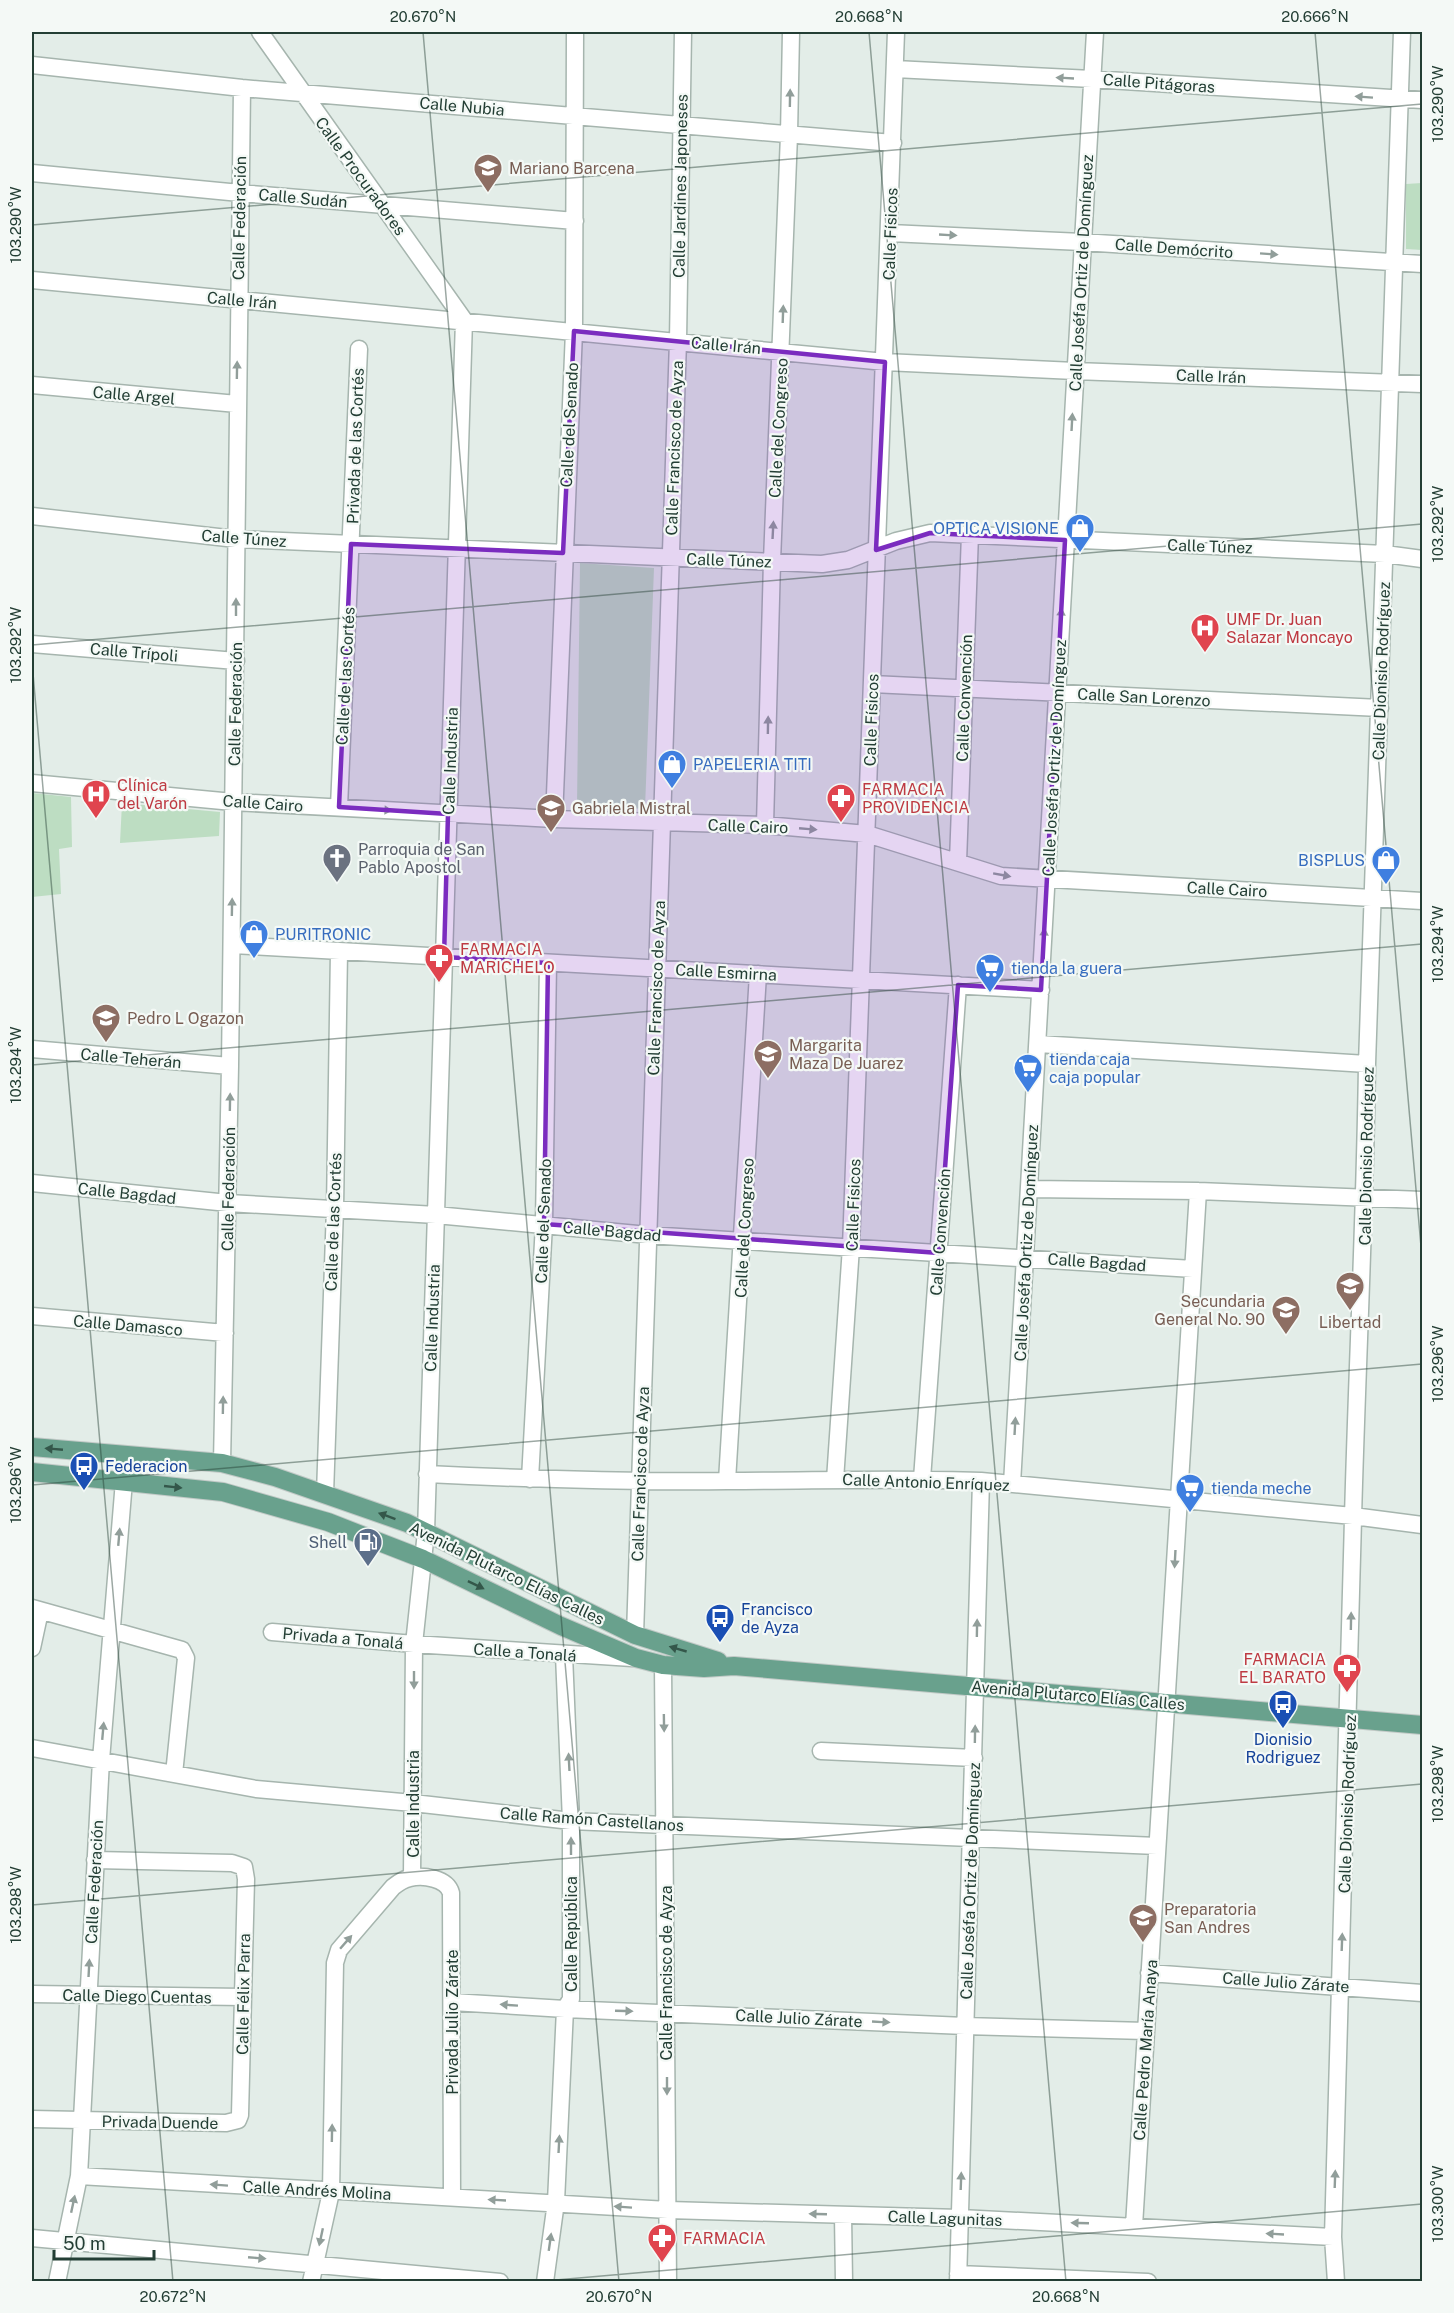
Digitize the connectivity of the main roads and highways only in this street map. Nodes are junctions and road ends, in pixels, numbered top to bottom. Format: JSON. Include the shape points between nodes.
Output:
{"nodes":[{"id":1,"x":32,"y":1447,"type":"edge"},
{"id":2,"x":32,"y":1472,"type":"edge"},
{"id":3,"x":582,"y":1611,"type":"junction"},
{"id":4,"x":572,"y":1630,"type":"junction"},
{"id":5,"x":734,"y":1666,"type":"junction"},
{"id":6,"x":1422,"y":1725,"type":"edge"}],
"edges":[{"from":3,"to":1,"type":"main road","name":"Avenida Plutarco Elías Calles","one_way":true,"via":[[426,1532],[275,1477],[222,1463]]},
{"from":2,"to":4,"type":"main road","name":"Avenida Plutarco Elías Calles","one_way":true,"via":[[223,1492],[328,1522],[423,1559]]},
{"from":3,"to":4,"type":"main road"},
{"from":5,"to":3,"type":"main road","name":"Avenida Plutarco Elías Calles","one_way":true,"via":[[634,1635]]},
{"from":4,"to":5,"type":"main road","name":"Avenida Plutarco Elías Calles","via":[[636,1658],[663,1665]]},
{"from":5,"to":6,"type":"main road","name":"Avenida Plutarco Elías Calles"}]}
